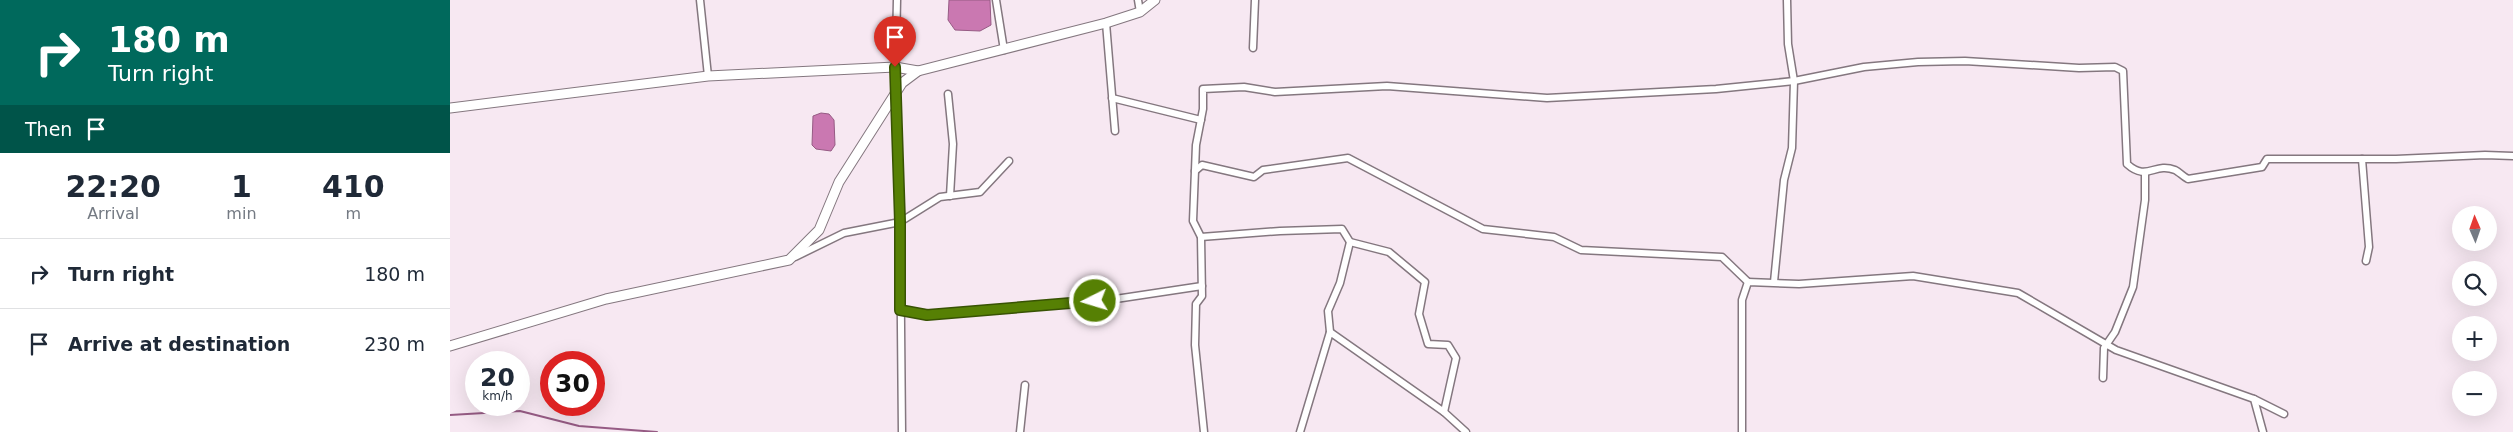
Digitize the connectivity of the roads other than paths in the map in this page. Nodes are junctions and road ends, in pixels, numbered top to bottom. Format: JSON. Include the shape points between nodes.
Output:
{"nodes":[{"id":1,"x":700,"y":0,"type":"edge"},
{"id":2,"x":897,"y":0,"type":"edge"},
{"id":3,"x":996,"y":0,"type":"edge"},
{"id":4,"x":1138,"y":0,"type":"edge"},
{"id":5,"x":1155,"y":0,"type":"edge"},
{"id":6,"x":1255,"y":0,"type":"edge"},
{"id":7,"x":1787,"y":0,"type":"edge"},
{"id":8,"x":1140,"y":12,"type":"junction"},
{"id":9,"x":1106,"y":23,"type":"junction"},
{"id":10,"x":1253,"y":48,"type":"dead end"},
{"id":11,"x":1004,"y":50,"type":"junction"},
{"id":12,"x":895,"y":67,"type":"junction"},
{"id":13,"x":918,"y":72,"type":"junction"},
{"id":14,"x":708,"y":76,"type":"junction"},
{"id":15,"x":1794,"y":81,"type":"junction"},
{"id":16,"x":895,"y":93,"type":"junction"},
{"id":17,"x":948,"y":94,"type":"dead end"},
{"id":18,"x":1112,"y":98,"type":"junction"},
{"id":19,"x":450,"y":108,"type":"edge"},
{"id":20,"x":1201,"y":120,"type":"junction"},
{"id":21,"x":1115,"y":131,"type":"dead end"},
{"id":22,"x":2513,"y":156,"type":"edge"},
{"id":23,"x":2362,"y":159,"type":"junction"},
{"id":24,"x":1009,"y":161,"type":"dead end"},
{"id":25,"x":1196,"y":171,"type":"junction"},
{"id":26,"x":2144,"y":172,"type":"junction"},
{"id":27,"x":950,"y":196,"type":"junction"},
{"id":28,"x":900,"y":222,"type":"junction"},
{"id":29,"x":1201,"y":237,"type":"junction"},
{"id":30,"x":1350,"y":242,"type":"junction"},
{"id":31,"x":789,"y":260,"type":"junction"},
{"id":32,"x":2366,"y":260,"type":"dead end"},
{"id":33,"x":1748,"y":282,"type":"junction"},
{"id":34,"x":1774,"y":282,"type":"junction"},
{"id":35,"x":1202,"y":286,"type":"junction"},
{"id":36,"x":900,"y":310,"type":"junction"},
{"id":37,"x":1330,"y":332,"type":"junction"},
{"id":38,"x":450,"y":346,"type":"edge"},
{"id":39,"x":2107,"y":346,"type":"junction"},
{"id":40,"x":2103,"y":378,"type":"dead end"},
{"id":41,"x":1025,"y":385,"type":"dead end"},
{"id":42,"x":2254,"y":399,"type":"junction"},
{"id":43,"x":1444,"y":412,"type":"junction"},
{"id":44,"x":2284,"y":414,"type":"dead end"},
{"id":45,"x":902,"y":432,"type":"edge"},
{"id":46,"x":1020,"y":432,"type":"edge"},
{"id":47,"x":1204,"y":432,"type":"edge"},
{"id":48,"x":1300,"y":432,"type":"edge"},
{"id":49,"x":1466,"y":432,"type":"edge"},
{"id":50,"x":1742,"y":432,"type":"edge"},
{"id":51,"x":2263,"y":432,"type":"edge"}],
"edges":[{"from":1,"to":14,"type":"street"},
{"from":2,"to":12,"type":"street"},
{"from":3,"to":11,"type":"street"},
{"from":4,"to":8,"type":"street"},
{"from":5,"to":8,"type":"main road"},
{"from":6,"to":10,"type":"street"},
{"from":7,"to":15,"type":"street","via":[[1788,44]]},
{"from":8,"to":9,"type":"main road"},
{"from":9,"to":11,"type":"main road"},
{"from":9,"to":18,"type":"street"},
{"from":11,"to":13,"type":"main road"},
{"from":12,"to":13,"type":"main road"},
{"from":12,"to":14,"type":"main road"},
{"from":12,"to":16,"type":"street"},
{"from":13,"to":16,"type":"main road","via":[[902,83]]},
{"from":14,"to":19,"type":"main road"},
{"from":15,"to":20,"type":"street","via":[[1716,90],[1547,98],[1387,86],[1275,92],[1244,87],[1203,89]]},
{"from":15,"to":26,"type":"street","via":[[1918,62],[1965,60],[2079,68],[2115,67],[2122,71],[2127,164],[2136,172]]},
{"from":15,"to":34,"type":"street","via":[[1792,148],[1784,180]]},
{"from":16,"to":28,"type":"street"},
{"from":16,"to":31,"type":"main road","via":[[839,182],[819,230]]},
{"from":17,"to":27,"type":"street","via":[[953,144]]},
{"from":18,"to":20,"type":"street"},
{"from":18,"to":21,"type":"street"},
{"from":20,"to":25,"type":"street","via":[[1196,145]]},
{"from":22,"to":23,"type":"street","via":[[2485,154]]},
{"from":23,"to":26,"type":"street","via":[[2267,159],[2262,167],[2188,179],[2174,170],[2157,168]]},
{"from":23,"to":32,"type":"street","via":[[2368,247]]},
{"from":24,"to":27,"type":"street","via":[[980,192]]},
{"from":25,"to":29,"type":"street","via":[[1193,221]]},
{"from":25,"to":33,"type":"street","via":[[1202,165],[1254,177],[1263,170],[1348,158],[1483,229],[1554,237],[1581,250],[1722,257]]},
{"from":26,"to":39,"type":"street","via":[[2145,200],[2133,287]]},
{"from":27,"to":28,"type":"street","via":[[940,197]]},
{"from":28,"to":31,"type":"street","via":[[844,233]]},
{"from":28,"to":36,"type":"street"},
{"from":29,"to":30,"type":"street","via":[[1342,229]]},
{"from":29,"to":35,"type":"street"},
{"from":30,"to":37,"type":"street","via":[[1340,283],[1328,311]]},
{"from":30,"to":43,"type":"street","via":[[1389,252],[1425,282],[1419,314],[1428,344],[1448,345],[1456,358]]},
{"from":31,"to":38,"type":"main road","via":[[606,299]]},
{"from":33,"to":34,"type":"street"},
{"from":33,"to":50,"type":"street","via":[[1742,308]]},
{"from":34,"to":39,"type":"street","via":[[1799,284],[1913,276],[2018,293]]},
{"from":35,"to":36,"type":"street","via":[[1109,300],[927,315]]},
{"from":35,"to":47,"type":"street","via":[[1202,296],[1196,304],[1195,345]]},
{"from":36,"to":45,"type":"street"},
{"from":37,"to":43,"type":"street"},
{"from":37,"to":48,"type":"street"},
{"from":39,"to":40,"type":"street","via":[[2104,348]]},
{"from":39,"to":42,"type":"street"},
{"from":41,"to":46,"type":"street"},
{"from":42,"to":44,"type":"street"},
{"from":42,"to":51,"type":"street"},
{"from":43,"to":49,"type":"street"}]}
